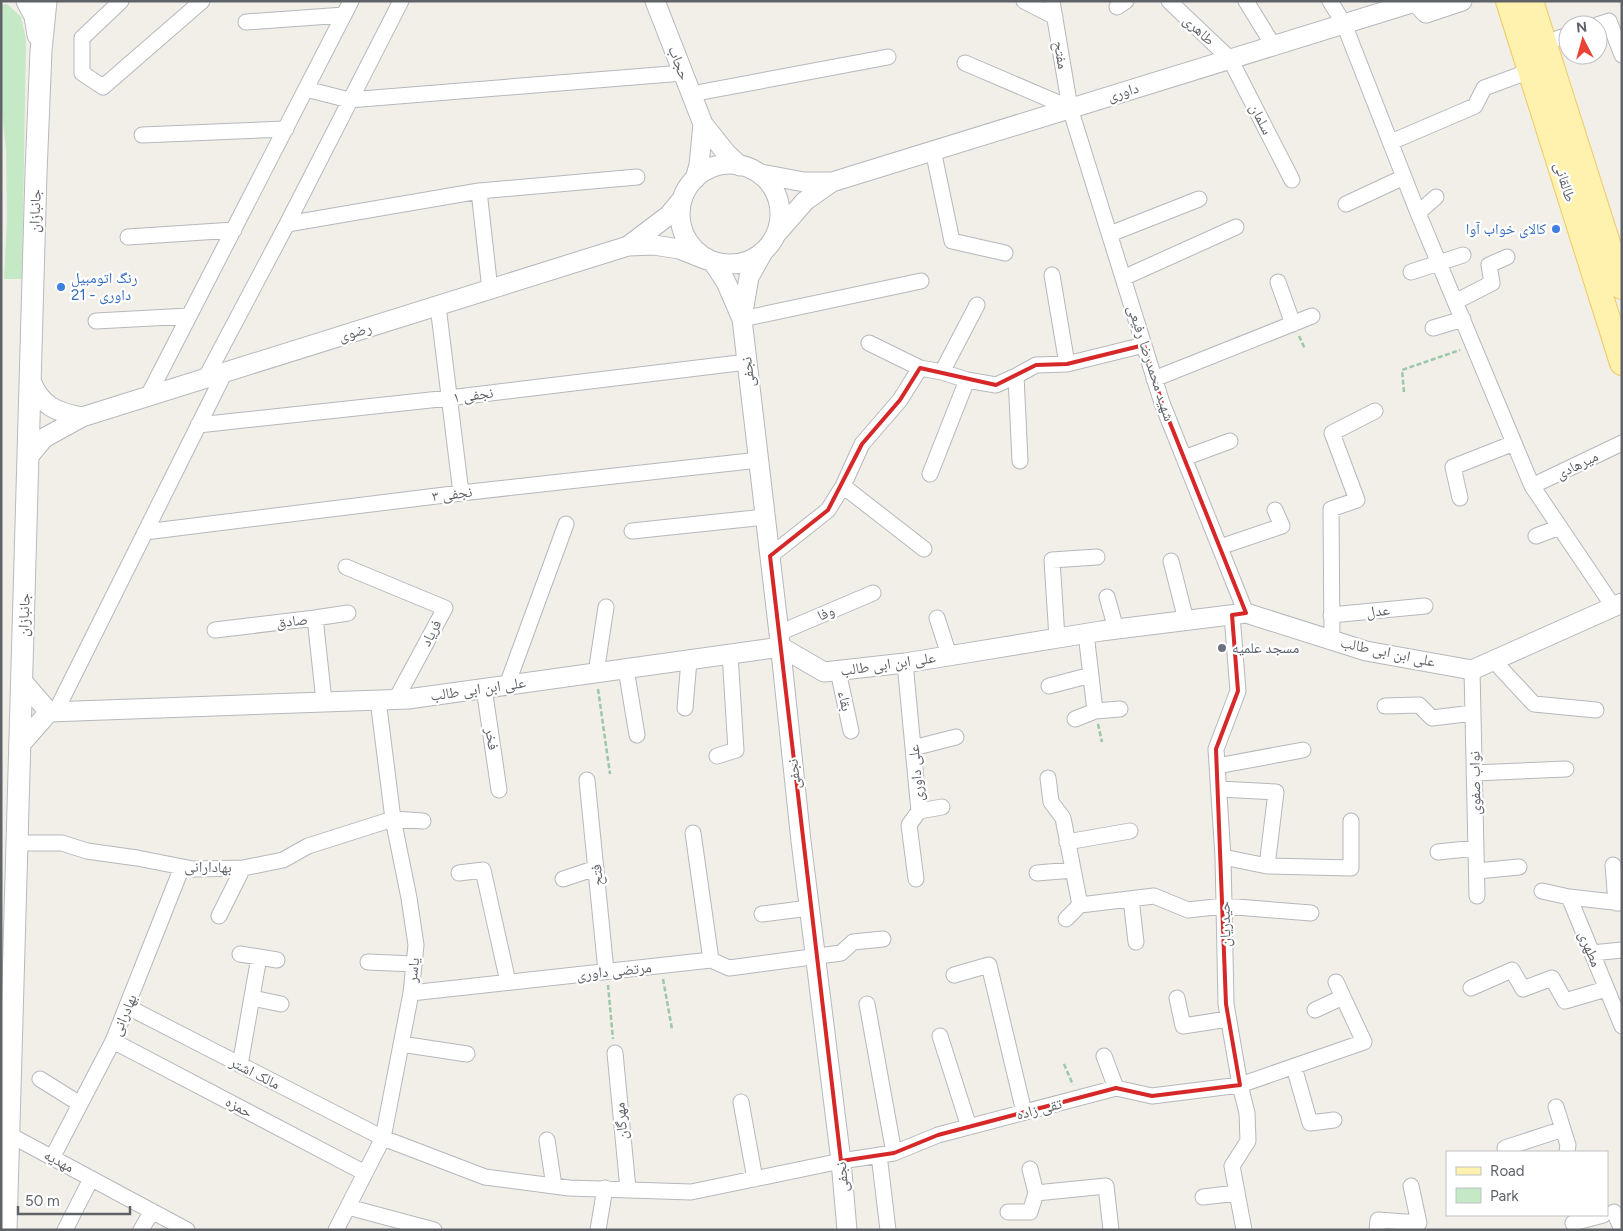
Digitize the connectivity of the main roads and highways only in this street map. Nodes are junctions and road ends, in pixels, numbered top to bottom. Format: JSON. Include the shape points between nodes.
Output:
{"nodes":[{"id":1,"x":27,"y":1,"type":"edge"},
{"id":2,"x":46,"y":1,"type":"edge"},
{"id":3,"x":1508,"y":1,"type":"edge"},
{"id":4,"x":1531,"y":1,"type":"edge"},
{"id":5,"x":41,"y":50,"type":"junction"},
{"id":6,"x":1622,"y":287,"type":"edge"},
{"id":7,"x":1622,"y":363,"type":"edge"},
{"id":8,"x":5,"y":1183,"type":"edge"},
{"id":9,"x":6,"y":1230,"type":"edge"}],
"edges":[{"from":1,"to":5,"type":"main road","via":[[35,16]]},
{"from":2,"to":5,"type":"main road","name":"جانبازان"},
{"from":3,"to":7,"type":"main road","name":"طالقانی"},
{"from":4,"to":6,"type":"main road","name":"طالقانی"},
{"from":5,"to":8,"type":"main road","name":"جانبازان","via":[[10,1135]]},
{"from":8,"to":9,"type":"main road","name":"جانبازان"}]}
